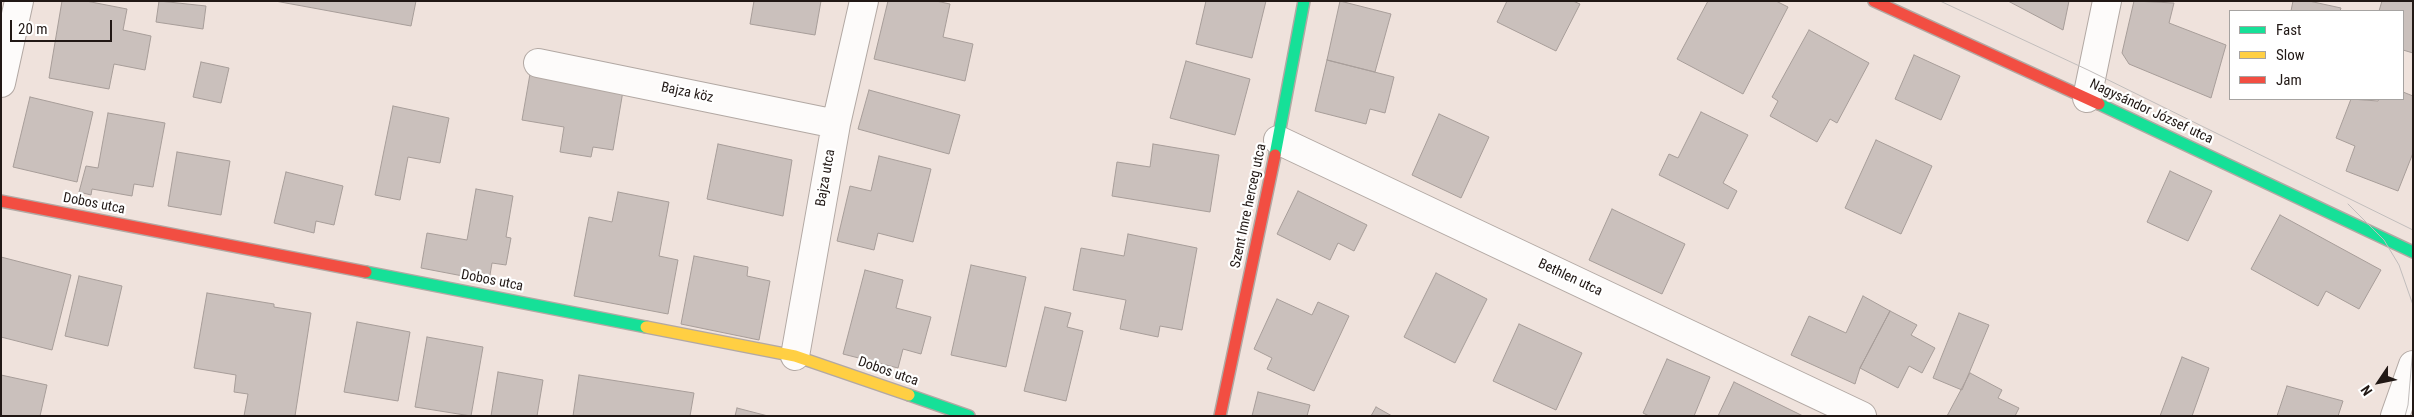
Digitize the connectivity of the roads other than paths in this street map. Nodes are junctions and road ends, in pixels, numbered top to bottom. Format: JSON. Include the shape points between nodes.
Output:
{"nodes":[{"id":1,"x":19,"y":1,"type":"edge"},
{"id":2,"x":864,"y":1,"type":"edge"},
{"id":3,"x":1304,"y":1,"type":"edge"},
{"id":4,"x":1874,"y":1,"type":"edge"},
{"id":5,"x":2107,"y":1,"type":"edge"},
{"id":6,"x":538,"y":63,"type":"dead end"},
{"id":7,"x":1,"y":83,"type":"edge"},
{"id":8,"x":2087,"y":98,"type":"junction"},
{"id":9,"x":836,"y":124,"type":"junction"},
{"id":10,"x":1278,"y":140,"type":"junction"},
{"id":11,"x":1,"y":201,"type":"edge"},
{"id":12,"x":2413,"y":252,"type":"edge"},
{"id":13,"x":795,"y":356,"type":"junction"},
{"id":14,"x":2413,"y":365,"type":"edge"},
{"id":15,"x":969,"y":416,"type":"edge"},
{"id":16,"x":1220,"y":416,"type":"edge"},
{"id":17,"x":1862,"y":416,"type":"edge"},
{"id":18,"x":2396,"y":416,"type":"edge"}],
"edges":[{"from":1,"to":7,"type":"street"},
{"from":2,"to":9,"type":"street","name":"Bajza utca"},
{"from":3,"to":10,"type":"street","name":"Szent Imre herceg utca"},
{"from":4,"to":8,"type":"street","name":"Nagysándor József utca"},
{"from":5,"to":8,"type":"street"},
{"from":6,"to":9,"type":"street","name":"Bajza köz"},
{"from":8,"to":12,"type":"street","name":"Nagysándor József utca"},
{"from":9,"to":13,"type":"street","name":"Bajza utca"},
{"from":10,"to":16,"type":"street","name":"Szent Imre herceg utca"},
{"from":10,"to":17,"type":"street","name":"Bethlen utca"},
{"from":11,"to":13,"type":"street","name":"Dobos utca"},
{"from":13,"to":15,"type":"street","name":"Dobos utca"},
{"from":14,"to":18,"type":"street"}]}
